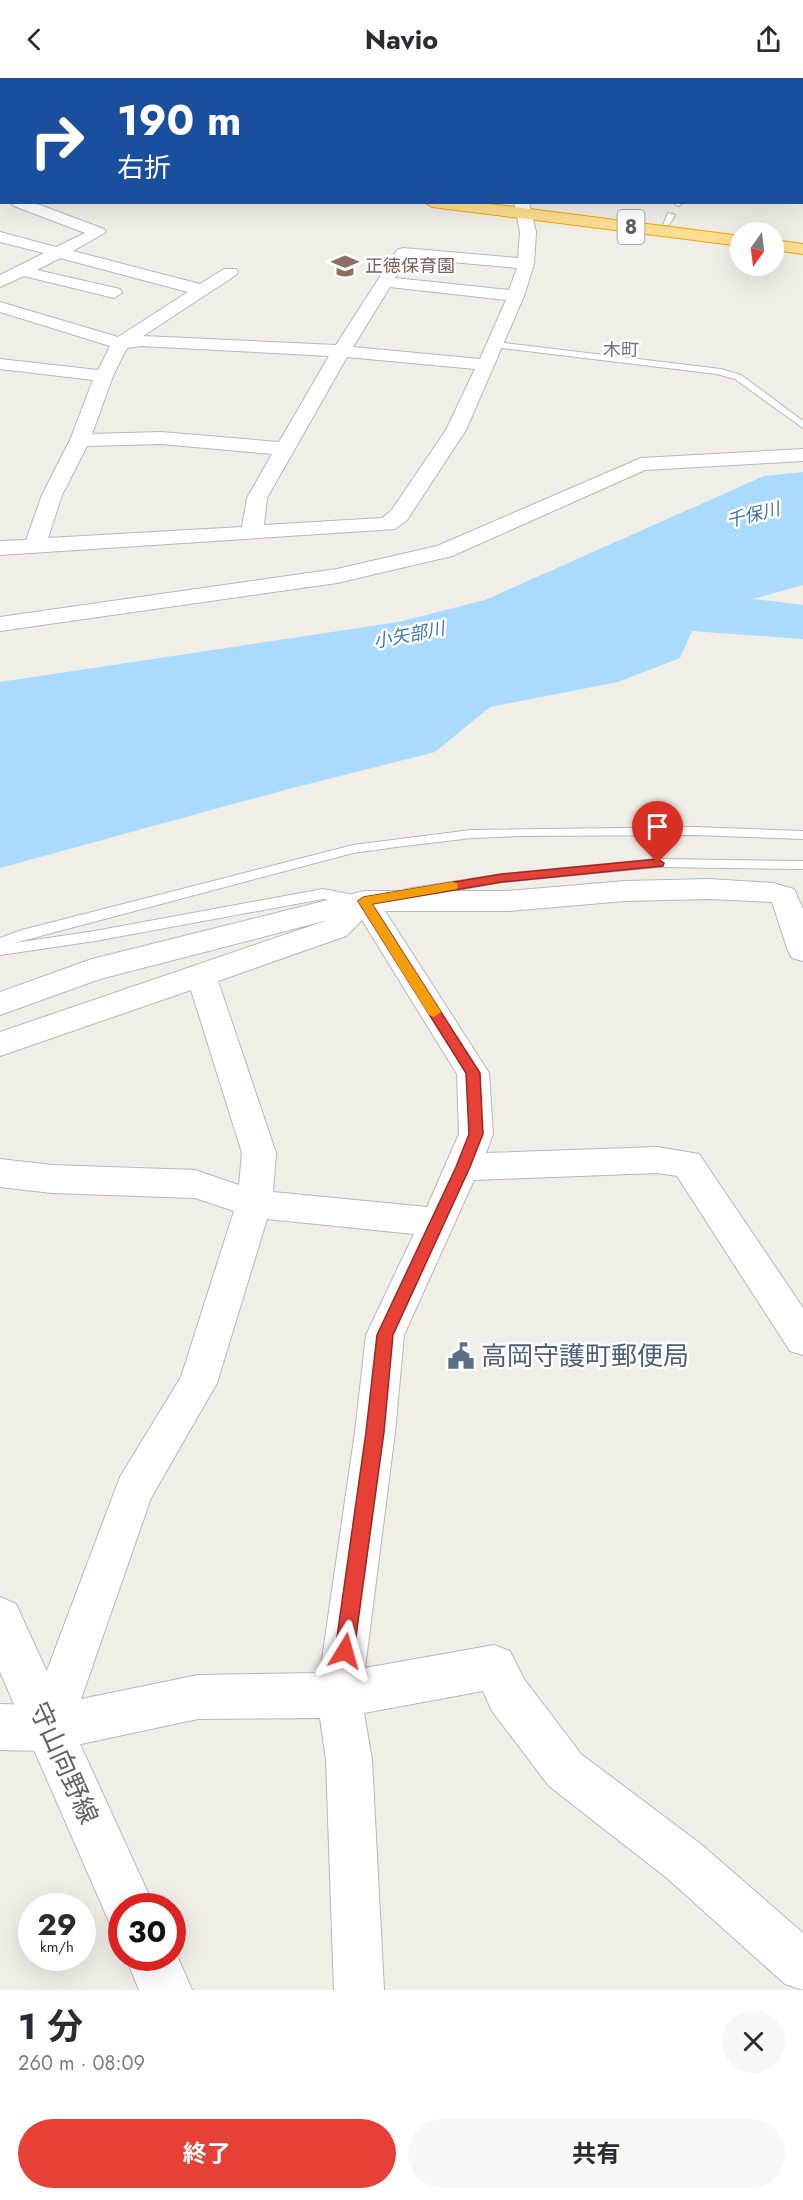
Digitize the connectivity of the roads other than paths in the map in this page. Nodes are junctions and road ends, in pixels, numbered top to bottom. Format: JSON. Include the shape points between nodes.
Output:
{"nodes":[{"id":1,"x":16,"y":204,"type":"edge"},
{"id":2,"x":22,"y":204,"type":"edge"},
{"id":3,"x":468,"y":204,"type":"edge"},
{"id":4,"x":521,"y":207,"type":"edge"},
{"id":5,"x":0,"y":209,"type":"edge"},
{"id":6,"x":730,"y":230,"type":"edge"},
{"id":7,"x":0,"y":237,"type":"edge"},
{"id":8,"x":784,"y":237,"type":"edge"},
{"id":9,"x":730,"y":239,"type":"edge"},
{"id":10,"x":803,"y":240,"type":"edge"},
{"id":11,"x":784,"y":246,"type":"edge"},
{"id":12,"x":803,"y":249,"type":"edge"},
{"id":13,"x":58,"y":254,"type":"junction"},
{"id":14,"x":526,"y":264,"type":"junction"},
{"id":15,"x":22,"y":271,"type":"junction"},
{"id":16,"x":230,"y":273,"type":"dead end"},
{"id":17,"x":0,"y":282,"type":"edge"},
{"id":18,"x":386,"y":282,"type":"junction"},
{"id":19,"x":202,"y":290,"type":"junction"},
{"id":20,"x":114,"y":293,"type":"dead end"},
{"id":21,"x":516,"y":296,"type":"junction"},
{"id":22,"x":0,"y":307,"type":"edge"},
{"id":23,"x":120,"y":343,"type":"junction"},
{"id":24,"x":496,"y":345,"type":"junction"},
{"id":25,"x":341,"y":351,"type":"junction"},
{"id":26,"x":0,"y":364,"type":"edge"},
{"id":27,"x":487,"y":365,"type":"junction"},
{"id":28,"x":104,"y":376,"type":"junction"},
{"id":29,"x":803,"y":425,"type":"edge"},
{"id":30,"x":80,"y":440,"type":"junction"},
{"id":31,"x":285,"y":449,"type":"junction"},
{"id":32,"x":803,"y":455,"type":"edge"},
{"id":33,"x":252,"y":532,"type":"junction"},
{"id":34,"x":35,"y":544,"type":"junction"},
{"id":35,"x":0,"y":548,"type":"edge"},
{"id":36,"x":0,"y":624,"type":"edge"},
{"id":37,"x":803,"y":834,"type":"edge"},
{"id":38,"x":803,"y":865,"type":"edge"},
{"id":39,"x":364,"y":901,"type":"junction"},
{"id":40,"x":0,"y":943,"type":"edge"},
{"id":41,"x":0,"y":950,"type":"edge"},
{"id":42,"x":803,"y":951,"type":"edge"},
{"id":43,"x":201,"y":975,"type":"junction"},
{"id":44,"x":0,"y":1004,"type":"edge"},
{"id":45,"x":0,"y":1044,"type":"edge"},
{"id":46,"x":463,"y":1167,"type":"junction"},
{"id":47,"x":0,"y":1173,"type":"edge"},
{"id":48,"x":254,"y":1204,"type":"junction"},
{"id":49,"x":438,"y":1222,"type":"junction"},
{"id":50,"x":803,"y":1339,"type":"edge"},
{"id":51,"x":0,"y":1620,"type":"edge"},
{"id":52,"x":339,"y":1695,"type":"junction"},
{"id":53,"x":0,"y":1727,"type":"edge"},
{"id":54,"x":48,"y":1728,"type":"junction"},
{"id":55,"x":122,"y":1893,"type":"edge"},
{"id":56,"x":803,"y":1966,"type":"edge"},
{"id":57,"x":158,"y":1971,"type":"edge"},
{"id":58,"x":166,"y":1990,"type":"edge"},
{"id":59,"x":359,"y":1990,"type":"edge"}],
"edges":[{"from":1,"to":5,"type":"street"},
{"from":2,"to":13,"type":"street","via":[[98,232]]},
{"from":3,"to":4,"type":"highway","number":"8"},
{"from":4,"to":6,"type":"highway","number":"8","via":[[668,219]]},
{"from":4,"to":9,"type":"highway","number":"8"},
{"from":4,"to":14,"type":"street","via":[[528,232]]},
{"from":7,"to":13,"type":"street"},
{"from":8,"to":10,"type":"highway"},
{"from":11,"to":12,"type":"highway"},
{"from":13,"to":15,"type":"street"},
{"from":13,"to":19,"type":"street"},
{"from":14,"to":18,"type":"street","via":[[403,253]]},
{"from":14,"to":21,"type":"street"},
{"from":15,"to":17,"type":"street"},
{"from":15,"to":20,"type":"street"},
{"from":16,"to":19,"type":"street"},
{"from":18,"to":21,"type":"street"},
{"from":18,"to":25,"type":"street"},
{"from":19,"to":23,"type":"street"},
{"from":21,"to":24,"type":"street"},
{"from":22,"to":23,"type":"street"},
{"from":23,"to":25,"type":"street"},
{"from":23,"to":28,"type":"street"},
{"from":24,"to":27,"type":"street"},
{"from":24,"to":29,"type":"lane","via":[[718,371],[738,377]]},
{"from":25,"to":27,"type":"street"},
{"from":25,"to":31,"type":"street"},
{"from":26,"to":28,"type":"street"},
{"from":27,"to":33,"type":"street","via":[[456,430],[399,515],[387,524]]},
{"from":28,"to":30,"type":"street"},
{"from":30,"to":31,"type":"street","via":[[161,438]]},
{"from":30,"to":34,"type":"street","via":[[52,495]]},
{"from":31,"to":33,"type":"street","via":[[258,498]]},
{"from":32,"to":36,"type":"street","via":[[641,464],[444,552],[337,576]]},
{"from":33,"to":34,"type":"street"},
{"from":34,"to":35,"type":"street"},
{"from":37,"to":40,"type":"lane","via":[[512,833],[396,843],[353,849]]},
{"from":38,"to":39,"type":"lane","via":[[658,863],[502,878]]},
{"from":39,"to":41,"type":"lane","via":[[323,894]]},
{"from":39,"to":42,"type":"street","via":[[508,901],[625,891],[709,889],[773,893],[784,896]]},
{"from":39,"to":43,"type":"street","via":[[336,929]]},
{"from":39,"to":44,"type":"street","via":[[92,970]]},
{"from":39,"to":46,"type":"street","via":[[473,1073],[476,1134]]},
{"from":43,"to":45,"type":"street"},
{"from":43,"to":48,"type":"street","via":[[259,1153]]},
{"from":46,"to":49,"type":"street"},
{"from":46,"to":50,"type":"street","via":[[657,1160],[687,1164]]},
{"from":47,"to":48,"type":"street","via":[[52,1179],[195,1184]]},
{"from":48,"to":49,"type":"street"},
{"from":48,"to":54,"type":"street","via":[[198,1383],[134,1490]]},
{"from":49,"to":52,"type":"street","via":[[385,1335]]},
{"from":51,"to":54,"type":"main road","name":"守山向野線"},
{"from":52,"to":54,"type":"street","via":[[198,1697]]},
{"from":52,"to":56,"type":"street","via":[[494,1667],[508,1695],[565,1770],[686,1862]]},
{"from":52,"to":59,"type":"street","via":[[349,1760]]},
{"from":53,"to":54,"type":"street"},
{"from":54,"to":55,"type":"main road","name":"守山向野線"},
{"from":57,"to":58,"type":"main road"}]}
